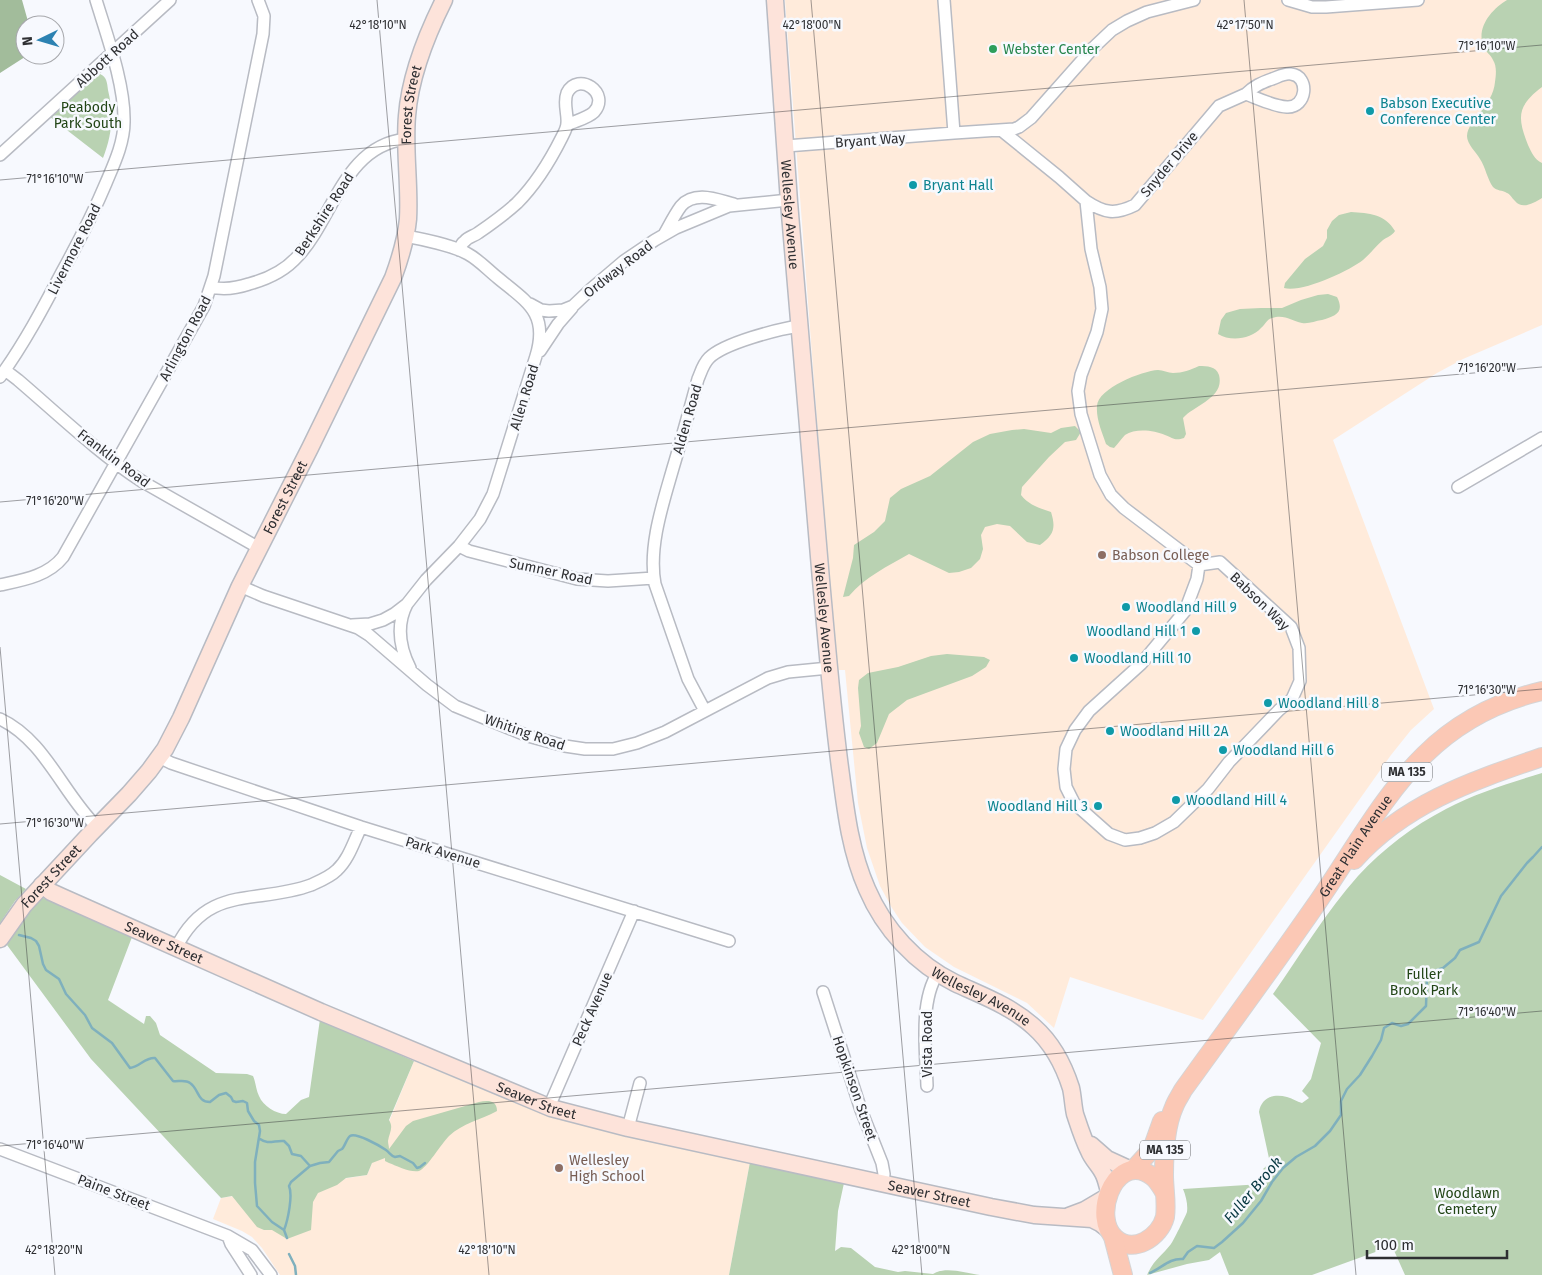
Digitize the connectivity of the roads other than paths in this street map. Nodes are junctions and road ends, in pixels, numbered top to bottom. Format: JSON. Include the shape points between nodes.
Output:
{"nodes":[{"id":1,"x":96,"y":0,"type":"edge"},
{"id":2,"x":170,"y":0,"type":"edge"},
{"id":3,"x":258,"y":0,"type":"edge"},
{"id":4,"x":444,"y":0,"type":"edge"},
{"id":5,"x":775,"y":0,"type":"edge"},
{"id":6,"x":944,"y":0,"type":"edge"},
{"id":7,"x":1194,"y":0,"type":"edge"},
{"id":8,"x":1288,"y":0,"type":"edge"},
{"id":9,"x":1418,"y":0,"type":"edge"},
{"id":10,"x":112,"y":54,"type":"junction"},
{"id":11,"x":1246,"y":94,"type":"junction"},
{"id":12,"x":567,"y":125,"type":"dead end"},
{"id":13,"x":1000,"y":130,"type":"junction"},
{"id":14,"x":954,"y":133,"type":"junction"},
{"id":15,"x":406,"y":139,"type":"junction"},
{"id":16,"x":786,"y":146,"type":"junction"},
{"id":17,"x":0,"y":155,"type":"edge"},
{"id":18,"x":789,"y":200,"type":"junction"},
{"id":19,"x":1086,"y":201,"type":"junction"},
{"id":20,"x":736,"y":205,"type":"junction"},
{"id":21,"x":665,"y":233,"type":"junction"},
{"id":22,"x":406,"y":236,"type":"junction"},
{"id":23,"x":459,"y":250,"type":"junction"},
{"id":24,"x":211,"y":287,"type":"junction"},
{"id":25,"x":529,"y":304,"type":"junction"},
{"id":26,"x":573,"y":306,"type":"junction"},
{"id":27,"x":800,"y":326,"type":"junction"},
{"id":28,"x":536,"y":356,"type":"junction"},
{"id":29,"x":2,"y":374,"type":"edge"},
{"id":30,"x":1542,"y":438,"type":"edge"},
{"id":31,"x":116,"y":463,"type":"junction"},
{"id":32,"x":1458,"y":487,"type":"dead end"},
{"id":33,"x":459,"y":546,"type":"junction"},
{"id":34,"x":260,"y":548,"type":"junction"},
{"id":35,"x":1199,"y":565,"type":"junction"},
{"id":36,"x":654,"y":578,"type":"junction"},
{"id":37,"x":0,"y":586,"type":"edge"},
{"id":38,"x":240,"y":586,"type":"junction"},
{"id":39,"x":407,"y":604,"type":"junction"},
{"id":40,"x":351,"y":625,"type":"junction"},
{"id":41,"x":828,"y":668,"type":"junction"},
{"id":42,"x":411,"y":672,"type":"junction"},
{"id":43,"x":1542,"y":691,"type":"edge"},
{"id":44,"x":705,"y":711,"type":"junction"},
{"id":45,"x":0,"y":719,"type":"edge"},
{"id":46,"x":159,"y":757,"type":"junction"},
{"id":47,"x":1542,"y":757,"type":"edge"},
{"id":48,"x":97,"y":827,"type":"junction"},
{"id":49,"x":361,"y":827,"type":"junction"},
{"id":50,"x":42,"y":885,"type":"junction"},
{"id":51,"x":1316,"y":904,"type":"junction"},
{"id":52,"x":634,"y":911,"type":"junction"},
{"id":53,"x":0,"y":939,"type":"edge"},
{"id":54,"x":729,"y":941,"type":"dead end"},
{"id":55,"x":176,"y":948,"type":"junction"},
{"id":56,"x":938,"y":973,"type":"junction"},
{"id":57,"x":823,"y":992,"type":"dead end"},
{"id":58,"x":640,"y":1083,"type":"dead end"},
{"id":59,"x":927,"y":1086,"type":"dead end"},
{"id":60,"x":549,"y":1108,"type":"junction"},
{"id":61,"x":1173,"y":1108,"type":"junction"},
{"id":62,"x":628,"y":1128,"type":"junction"},
{"id":63,"x":1084,"y":1138,"type":"junction"},
{"id":64,"x":0,"y":1149,"type":"edge"},
{"id":65,"x":1133,"y":1170,"type":"junction"},
{"id":66,"x":882,"y":1184,"type":"junction"},
{"id":67,"x":1108,"y":1194,"type":"junction"},
{"id":68,"x":1165,"y":1194,"type":"junction"},
{"id":69,"x":1062,"y":1217,"type":"junction"},
{"id":70,"x":1111,"y":1234,"type":"junction"},
{"id":71,"x":228,"y":1236,"type":"junction"},
{"id":72,"x":1140,"y":1244,"type":"junction"},
{"id":73,"x":251,"y":1275,"type":"edge"},
{"id":74,"x":270,"y":1275,"type":"edge"},
{"id":75,"x":1123,"y":1275,"type":"edge"},
{"id":76,"x":1128,"y":1275,"type":"edge"}],
"edges":[{"from":1,"to":10,"type":"street","name":"Livermore Road"},
{"from":2,"to":10,"type":"street","name":"Abbott Road"},
{"from":3,"to":24,"type":"street","name":"Arlington Road","via":[[264,27]]},
{"from":4,"to":15,"type":"street","name":"Forest Street","via":[[415,74],[407,107]]},
{"from":5,"to":16,"type":"street","name":"Wellesley Avenue"},
{"from":6,"to":14,"type":"street"},
{"from":7,"to":13,"type":"street","name":"Bryant Way","via":[[1147,12],[1112,30],[1031,118],[1020,127]]},
{"from":8,"to":9,"type":"street","via":[[1312,7]]},
{"from":10,"to":17,"type":"street","name":"Abbott Road"},
{"from":10,"to":29,"type":"street","name":"Livermore Road","via":[[124,102],[123,133],[117,154],[82,235],[40,314]]},
{"from":11,"to":11,"type":"street","name":"Snyder Drive","via":[[1288,107],[1301,100],[1304,86],[1300,78],[1285,74],[1253,87]]},
{"from":11,"to":19,"type":"street","name":"Snyder Drive","via":[[1219,106],[1135,205],[1109,212]]},
{"from":12,"to":23,"type":"street","via":[[547,166],[528,191],[509,210],[464,241]]},
{"from":13,"to":14,"type":"street","name":"Bryant Way"},
{"from":13,"to":19,"type":"street","name":"Snyder Drive"},
{"from":14,"to":16,"type":"street","name":"Bryant Way"},
{"from":15,"to":22,"type":"street","name":"Forest Street"},
{"from":15,"to":24,"type":"street","name":"Berkshire Road","via":[[380,146],[359,163],[303,250],[286,268],[269,278],[244,285],[225,289]]},
{"from":16,"to":18,"type":"street","name":"Wellesley Avenue"},
{"from":18,"to":20,"type":"street","name":"Ordway Road"},
{"from":18,"to":27,"type":"street","name":"Wellesley Avenue"},
{"from":19,"to":35,"type":"street","via":[[1102,309],[1078,391],[1081,414],[1097,466],[1111,495],[1124,508]]},
{"from":20,"to":21,"type":"street","name":"Ordway Road"},
{"from":20,"to":21,"type":"street","name":"Ordway Road","via":[[710,198],[690,200],[682,206]]},
{"from":21,"to":26,"type":"street","name":"Ordway Road","via":[[618,266]]},
{"from":22,"to":23,"type":"street","name":"Allen Road"},
{"from":22,"to":34,"type":"street","name":"Forest Street","via":[[393,278]]},
{"from":23,"to":25,"type":"street","name":"Allen Road","via":[[472,256]]},
{"from":24,"to":31,"type":"street","name":"Arlington Road","via":[[200,315]]},
{"from":25,"to":26,"type":"street","name":"Ordway Road","via":[[549,311]]},
{"from":25,"to":28,"type":"street","name":"Allen Road","via":[[539,327]]},
{"from":26,"to":28,"type":"street","name":"Ordway Road"},
{"from":27,"to":36,"type":"street","name":"Alden Road","via":[[733,345],[706,362],[698,379],[664,501],[655,547]]},
{"from":27,"to":41,"type":"street","name":"Wellesley Avenue"},
{"from":28,"to":33,"type":"street","name":"Allen Road","via":[[494,494]]},
{"from":29,"to":31,"type":"street","name":"Franklin Road","via":[[18,380]]},
{"from":30,"to":32,"type":"street"},
{"from":31,"to":34,"type":"street","name":"Franklin Road","via":[[143,482]]},
{"from":31,"to":37,"type":"street","name":"Arlington Road","via":[[59,562],[41,574]]},
{"from":33,"to":36,"type":"street","name":"Sumner Road","via":[[469,552],[577,579]]},
{"from":33,"to":39,"type":"street","name":"Allen Road","via":[[432,572]]},
{"from":34,"to":38,"type":"street","name":"Forest Street"},
{"from":35,"to":35,"type":"street","name":"Babson Way","via":[[1186,612],[1141,664],[1089,711],[1074,730],[1066,749],[1066,787],[1074,804],[1108,834],[1125,840],[1155,833],[1174,822],[1292,699],[1300,681],[1299,648],[1291,627],[1220,562]]},
{"from":36,"to":44,"type":"street","via":[[688,679]]},
{"from":38,"to":40,"type":"street","name":"Whiting Road"},
{"from":38,"to":46,"type":"street","name":"Forest Street","via":[[178,724]]},
{"from":39,"to":40,"type":"street","name":"Allen Road","via":[[382,620]]},
{"from":39,"to":42,"type":"street","name":"Allen Road","via":[[400,634],[402,650]]},
{"from":40,"to":42,"type":"street","name":"Whiting Road","via":[[364,631]]},
{"from":41,"to":44,"type":"street","name":"Whiting Road","via":[[774,676]]},
{"from":41,"to":56,"type":"street","name":"Wellesley Avenue","via":[[847,818],[863,878],[878,911],[893,932],[914,955]]},
{"from":42,"to":44,"type":"street","name":"Whiting Road","via":[[463,710],[528,736],[576,748],[629,746]]},
{"from":43,"to":51,"type":"main road","name":"Great Plain Avenue","number":"MA 135","via":[[1513,699],[1478,715],[1422,756],[1376,813]]},
{"from":45,"to":48,"type":"street","via":[[15,727],[36,747]]},
{"from":46,"to":48,"type":"street","name":"Forest Street"},
{"from":46,"to":49,"type":"street","name":"Park Avenue"},
{"from":47,"to":51,"type":"main road","name":"Great Plain Avenue","number":"MA 135","via":[[1456,788],[1406,817],[1368,846]]},
{"from":48,"to":50,"type":"street","name":"Forest Street"},
{"from":49,"to":52,"type":"street","name":"Park Avenue"},
{"from":49,"to":55,"type":"street","via":[[346,858],[332,874],[297,889],[220,903],[194,923]]},
{"from":50,"to":53,"type":"street","name":"Forest Street"},
{"from":50,"to":55,"type":"street","name":"Seaver Street","via":[[51,892]]},
{"from":51,"to":61,"type":"main road","name":"Great Plain Avenue","number":"MA 135"},
{"from":52,"to":54,"type":"street","name":"Park Avenue"},
{"from":52,"to":60,"type":"street","name":"Peck Avenue"},
{"from":55,"to":60,"type":"street","name":"Seaver Street"},
{"from":56,"to":59,"type":"street","name":"Vista Road","via":[[930,989],[926,1010]]},
{"from":56,"to":63,"type":"street","name":"Wellesley Avenue","via":[[1004,1006],[1039,1032],[1055,1052],[1067,1077]]},
{"from":57,"to":66,"type":"street","name":"Hopkinson Street","via":[[861,1110],[882,1163]]},
{"from":58,"to":62,"type":"street"},
{"from":60,"to":62,"type":"street","name":"Seaver Street"},
{"from":61,"to":65,"type":"main road","name":"Great Plain Avenue","number":"MA 135","via":[[1159,1127],[1152,1149]]},
{"from":61,"to":68,"type":"main road","name":"Great Plain Avenue","number":"MA 135","via":[[1165,1149]]},
{"from":62,"to":66,"type":"street","name":"Seaver Street"},
{"from":63,"to":65,"type":"street","name":"Wellesley Avenue","via":[[1107,1159]]},
{"from":63,"to":67,"type":"street","name":"Wellesley Avenue","via":[[1104,1174]]},
{"from":64,"to":71,"type":"street","name":"Paine Street"},
{"from":65,"to":67,"type":"main road","number":"MA 135","via":[[1124,1173]]},
{"from":65,"to":68,"type":"main road","via":[[1153,1177]]},
{"from":66,"to":69,"type":"street","name":"Seaver Street","via":[[1024,1213]]},
{"from":67,"to":69,"type":"street","name":"Seaver Street","via":[[1086,1210]]},
{"from":67,"to":70,"type":"main road","via":[[1105,1212]]},
{"from":68,"to":72,"type":"main road","number":"MA 135","via":[[1164,1218],[1160,1228],[1152,1238]]},
{"from":69,"to":70,"type":"street","name":"Seaver Street","via":[[1092,1219]]},
{"from":70,"to":72,"type":"main road","via":[[1121,1242]]},
{"from":70,"to":75,"type":"main road"},
{"from":71,"to":73,"type":"street"},
{"from":71,"to":74,"type":"street","name":"Paine Street","via":[[250,1248]]},
{"from":72,"to":76,"type":"main road","number":"MA 135","via":[[1131,1260]]}]}
